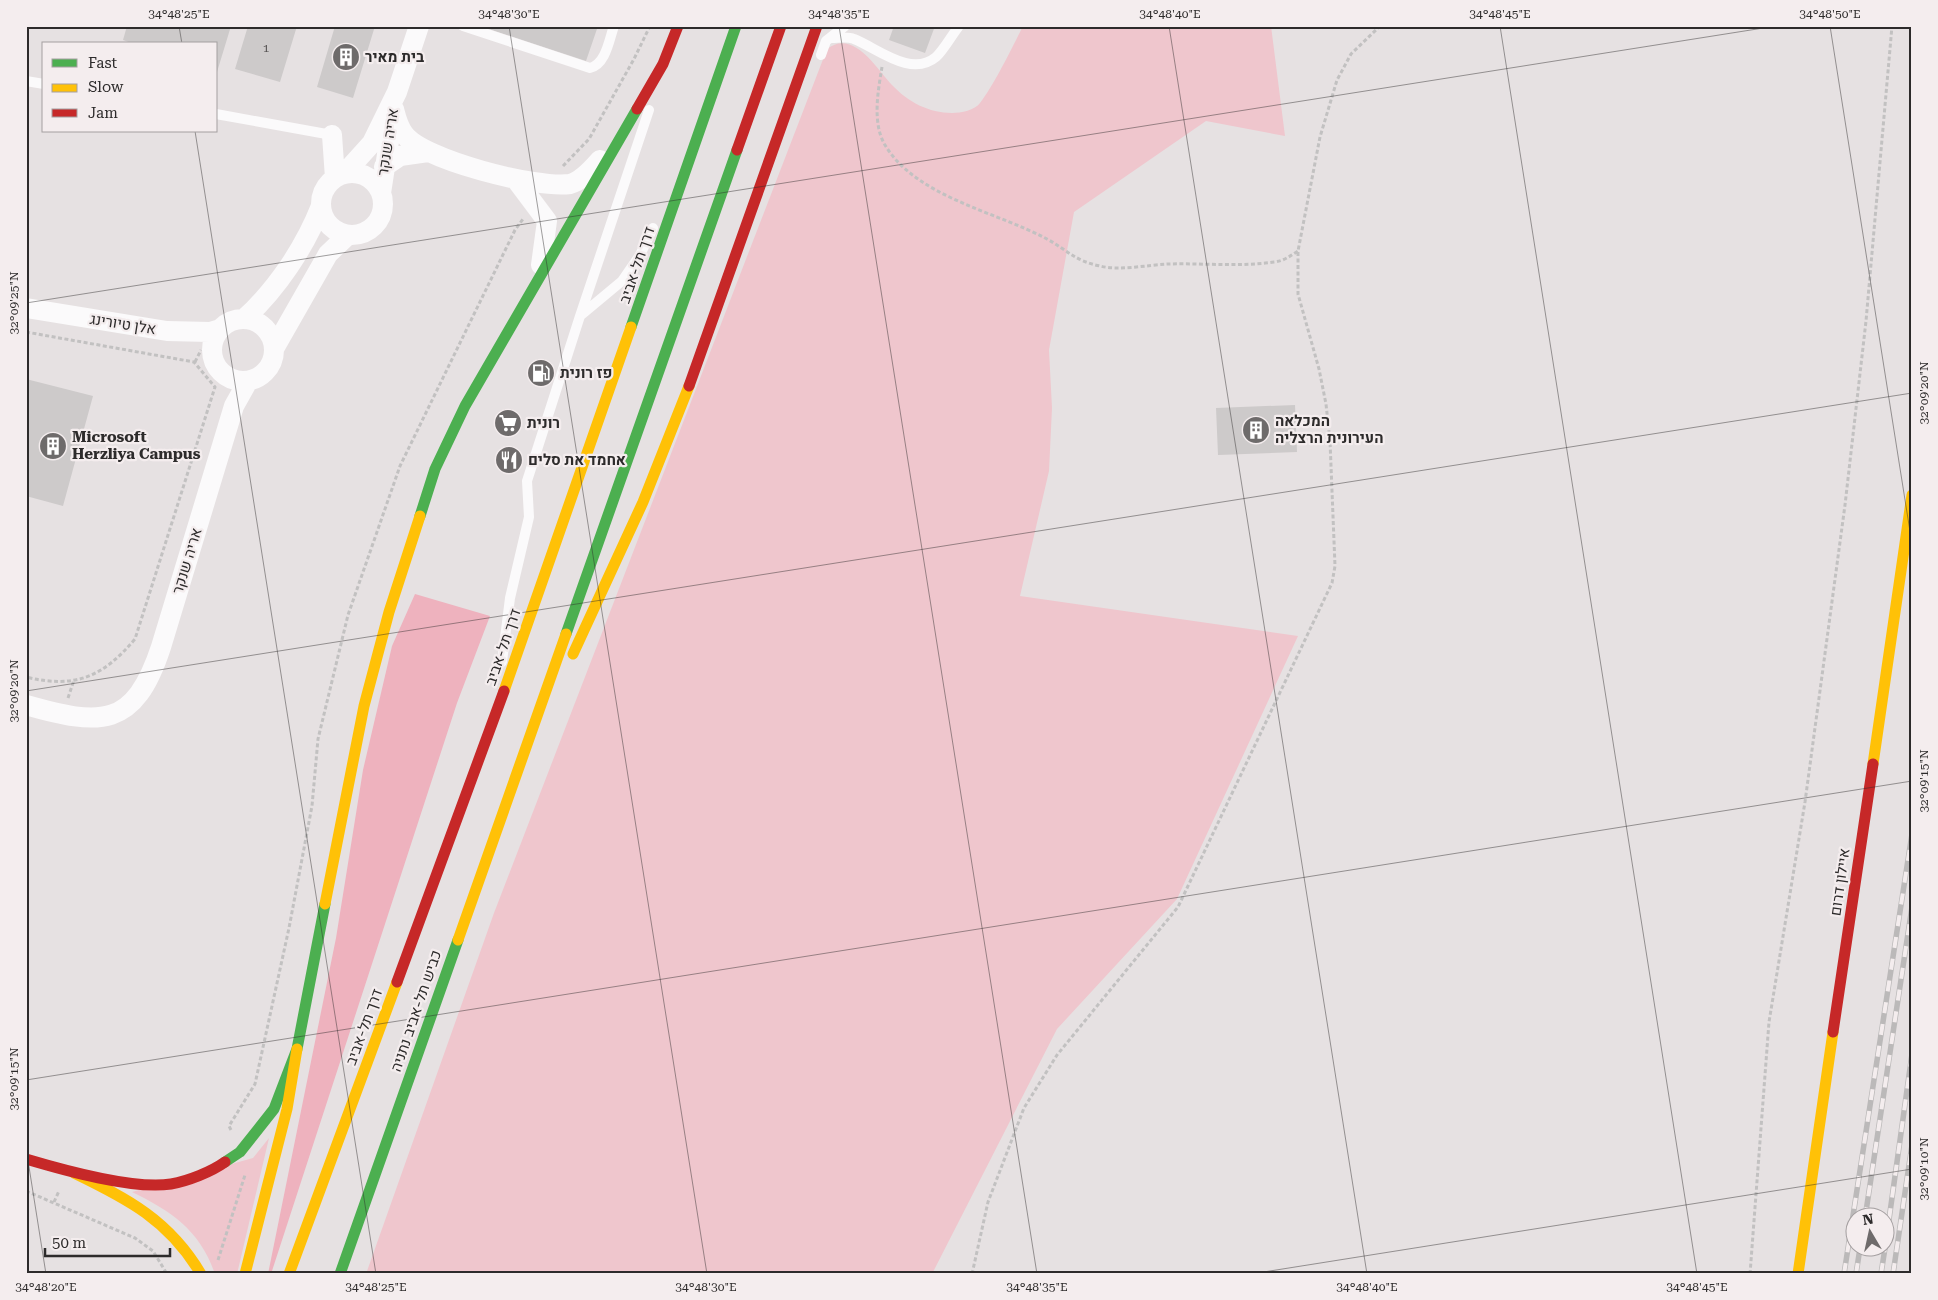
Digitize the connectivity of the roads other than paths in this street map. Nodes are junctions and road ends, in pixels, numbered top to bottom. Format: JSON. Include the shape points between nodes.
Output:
{"nodes":[{"id":1,"x":419,"y":26,"type":"edge"},
{"id":2,"x":463,"y":26,"type":"edge"},
{"id":3,"x":614,"y":26,"type":"edge"},
{"id":4,"x":678,"y":26,"type":"edge"},
{"id":5,"x":736,"y":26,"type":"edge"},
{"id":6,"x":781,"y":26,"type":"edge"},
{"id":7,"x":817,"y":26,"type":"edge"},
{"id":8,"x":845,"y":26,"type":"edge"},
{"id":9,"x":959,"y":26,"type":"edge"},
{"id":10,"x":831,"y":38,"type":"junction"},
{"id":11,"x":664,"y":64,"type":"junction"},
{"id":12,"x":817,"y":65,"type":"dead end"},
{"id":13,"x":26,"y":81,"type":"edge"},
{"id":14,"x":42,"y":84,"type":"edge"},
{"id":15,"x":803,"y":98,"type":"dead end"},
{"id":16,"x":396,"y":100,"type":"junction"},
{"id":17,"x":218,"y":114,"type":"edge"},
{"id":18,"x":701,"y":128,"type":"junction"},
{"id":19,"x":626,"y":132,"type":"junction"},
{"id":20,"x":332,"y":135,"type":"joint"},
{"id":21,"x":428,"y":152,"type":"junction"},
{"id":22,"x":384,"y":167,"type":"junction"},
{"id":23,"x":340,"y":176,"type":"junction"},
{"id":24,"x":516,"y":180,"type":"junction"},
{"id":25,"x":381,"y":193,"type":"junction"},
{"id":26,"x":321,"y":206,"type":"junction"},
{"id":27,"x":348,"y":235,"type":"junction"},
{"id":28,"x":738,"y":251,"type":"junction"},
{"id":29,"x":537,"y":283,"type":"junction"},
{"id":30,"x":26,"y":308,"type":"edge"},
{"id":31,"x":580,"y":316,"type":"junction"},
{"id":32,"x":244,"y":319,"type":"junction"},
{"id":33,"x":220,"y":329,"type":"junction"},
{"id":34,"x":274,"y":347,"type":"junction"},
{"id":35,"x":248,"y":381,"type":"junction"},
{"id":36,"x":1912,"y":495,"type":"edge"},
{"id":37,"x":26,"y":705,"type":"edge"},
{"id":38,"x":497,"y":711,"type":"junction"},
{"id":39,"x":521,"y":758,"type":"junction"},
{"id":40,"x":296,"y":1049,"type":"junction"},
{"id":41,"x":26,"y":1159,"type":"edge"},
{"id":42,"x":74,"y":1173,"type":"junction"},
{"id":43,"x":201,"y":1274,"type":"edge"},
{"id":44,"x":245,"y":1274,"type":"edge"},
{"id":45,"x":289,"y":1274,"type":"edge"},
{"id":46,"x":340,"y":1274,"type":"edge"},
{"id":47,"x":1798,"y":1274,"type":"edge"}],
"edges":[{"from":1,"to":16,"type":"street","name":"אריה שנקר"},
{"from":2,"to":3,"type":"lane","via":[[590,68],[602,60]]},
{"from":4,"to":11,"type":"main road"},
{"from":5,"to":18,"type":"main road","name":"דרך תל-אביב"},
{"from":6,"to":39,"type":"main road"},
{"from":7,"to":28,"type":"main road"},
{"from":8,"to":10,"type":"lane"},
{"from":9,"to":10,"type":"lane","via":[[936,57],[908,64],[854,39]]},
{"from":10,"to":12,"type":"lane","via":[[826,41]]},
{"from":11,"to":19,"type":"main road"},
{"from":11,"to":31,"type":"lane"},
{"from":13,"to":14,"type":"lane"},
{"from":15,"to":28,"type":"lane"},
{"from":16,"to":21,"type":"street","via":[[404,135]]},
{"from":16,"to":22,"type":"street","name":"אריה שנקר"},
{"from":16,"to":23,"type":"street","name":"אריה שנקר","via":[[372,143]]},
{"from":17,"to":20,"type":"lane"},
{"from":18,"to":31,"type":"lane","via":[[640,255],[622,281]]},
{"from":18,"to":38,"type":"main road","name":"דרך תל-אביב"},
{"from":19,"to":24,"type":"street","via":[[588,174],[571,184]]},
{"from":19,"to":29,"type":"main road"},
{"from":20,"to":23,"type":"street"},
{"from":21,"to":22,"type":"street","via":[[400,156]]},
{"from":21,"to":24,"type":"street"},
{"from":22,"to":25,"type":"street","name":"אריה שנקר"},
{"from":23,"to":25,"type":"street","via":[[362,175]]},
{"from":23,"to":26,"type":"street","via":[[324,190]]},
{"from":24,"to":29,"type":"street","via":[[547,221]]},
{"from":25,"to":27,"type":"street","via":[[379,220],[366,232]]},
{"from":26,"to":27,"type":"street","via":[[322,214],[332,228]]},
{"from":26,"to":32,"type":"street","via":[[311,232],[262,302]]},
{"from":27,"to":34,"type":"street","via":[[328,254]]},
{"from":28,"to":39,"type":"main road","via":[[611,579]]},
{"from":29,"to":40,"type":"main road","via":[[465,406],[435,469],[389,612],[364,706]]},
{"from":30,"to":33,"type":"street","name":"אלן טיורינג","via":[[167,331],[210,332]]},
{"from":31,"to":38,"type":"lane","via":[[527,481],[529,517],[510,598]]},
{"from":32,"to":33,"type":"street","via":[[235,320]]},
{"from":32,"to":34,"type":"street","via":[[261,324],[272,338]]},
{"from":33,"to":35,"type":"street","via":[[212,352],[218,367],[230,378]]},
{"from":34,"to":35,"type":"street","via":[[274,356],[265,372]]},
{"from":35,"to":37,"type":"street","name":"אריה שנקר","via":[[234,406],[146,685],[129,706],[97,718],[82,719]]},
{"from":36,"to":47,"type":"main road","name":"איילון דרום"},
{"from":38,"to":45,"type":"main road","name":"דרך תל-אביב"},
{"from":39,"to":46,"type":"main road","name":"כביש תל-אביב נתניה"},
{"from":40,"to":42,"type":"main road","via":[[274,1108],[240,1152],[216,1169],[171,1184]]},
{"from":40,"to":44,"type":"main road","via":[[287,1109]]},
{"from":41,"to":42,"type":"main road"},
{"from":42,"to":43,"type":"main road","via":[[161,1221],[180,1239]]}]}
